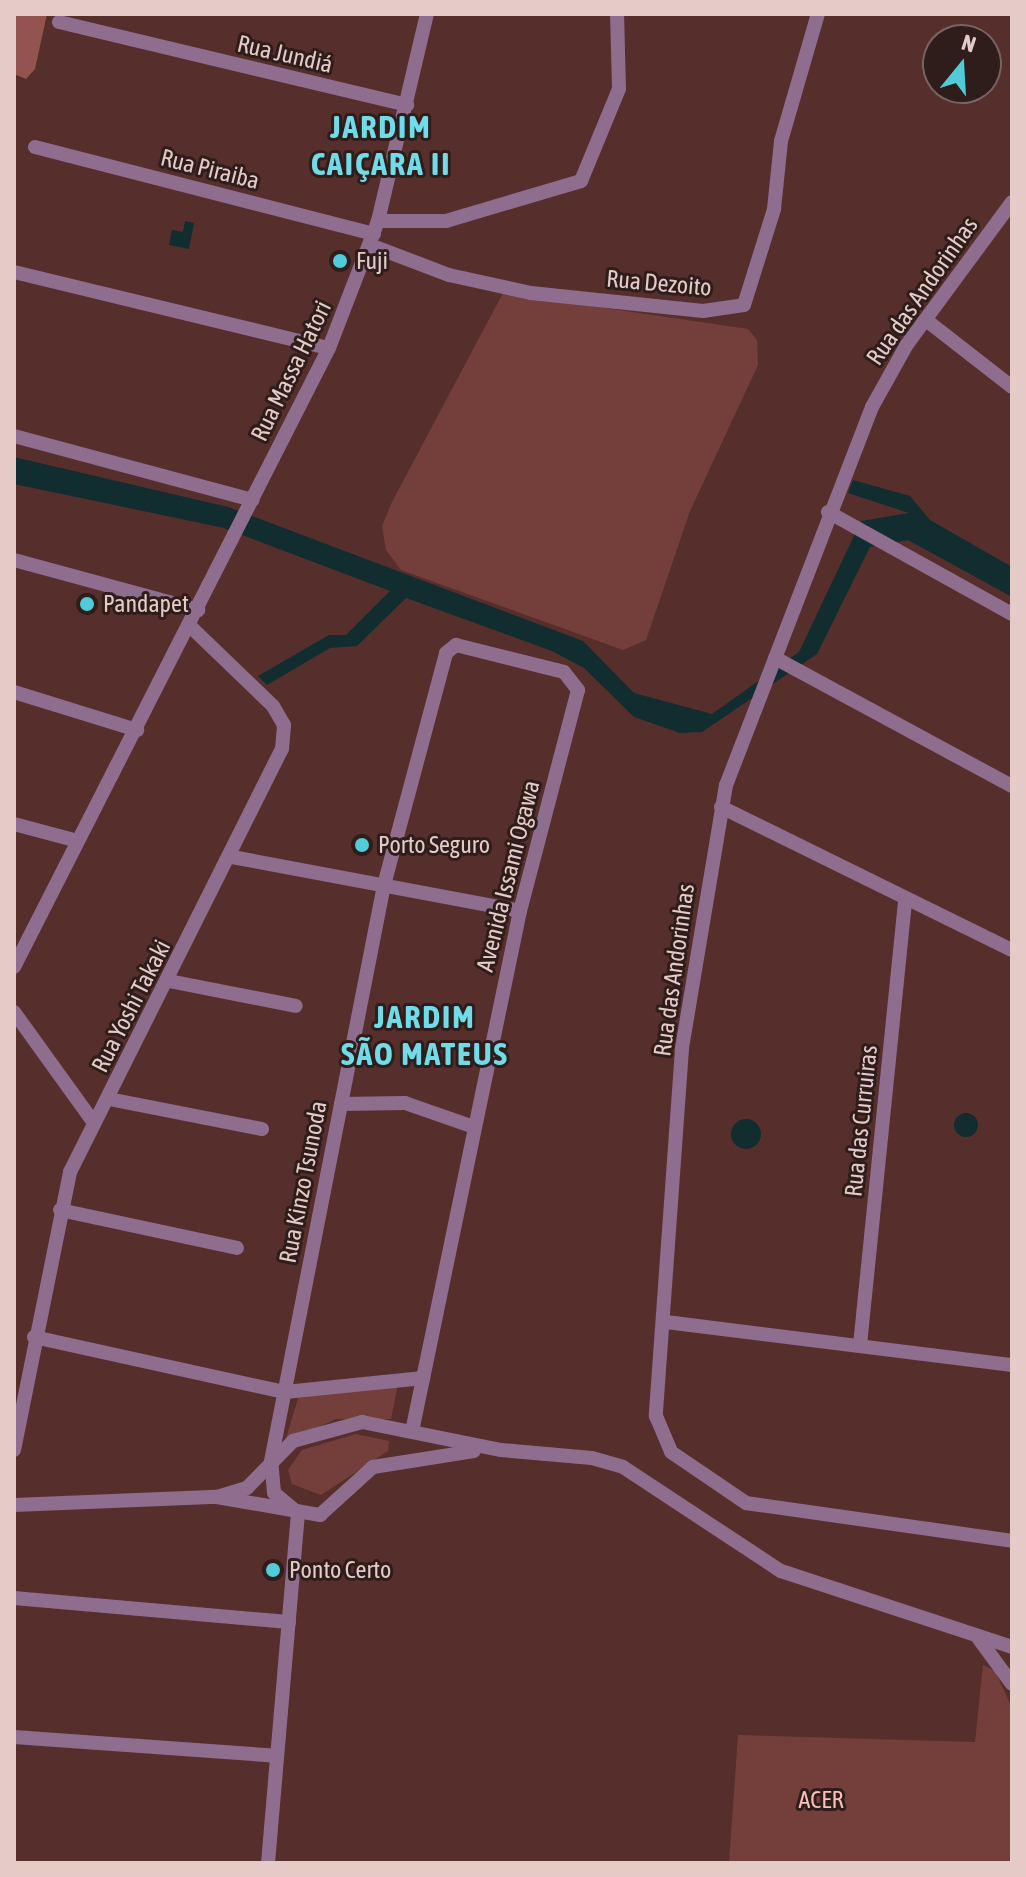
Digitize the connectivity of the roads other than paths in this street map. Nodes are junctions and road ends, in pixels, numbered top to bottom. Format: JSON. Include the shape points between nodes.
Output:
{"nodes":[{"id":1,"x":427,"y":14,"type":"edge"},
{"id":2,"x":617,"y":14,"type":"edge"},
{"id":3,"x":818,"y":14,"type":"edge"},
{"id":4,"x":59,"y":22,"type":"dead end"},
{"id":5,"x":407,"y":105,"type":"junction"},
{"id":6,"x":35,"y":147,"type":"dead end"},
{"id":7,"x":1012,"y":202,"type":"edge"},
{"id":8,"x":374,"y":233,"type":"junction"},
{"id":9,"x":14,"y":272,"type":"edge"},
{"id":10,"x":926,"y":320,"type":"junction"},
{"id":11,"x":329,"y":348,"type":"junction"},
{"id":12,"x":1012,"y":387,"type":"edge"},
{"id":13,"x":14,"y":436,"type":"edge"},
{"id":14,"x":250,"y":506,"type":"junction"},
{"id":15,"x":828,"y":512,"type":"junction"},
{"id":16,"x":14,"y":560,"type":"edge"},
{"id":17,"x":198,"y":610,"type":"junction"},
{"id":18,"x":1012,"y":614,"type":"edge"},
{"id":19,"x":190,"y":626,"type":"junction"},
{"id":20,"x":462,"y":647,"type":"joint"},
{"id":21,"x":775,"y":658,"type":"junction"},
{"id":22,"x":14,"y":692,"type":"edge"},
{"id":23,"x":137,"y":730,"type":"junction"},
{"id":24,"x":1012,"y":786,"type":"edge"},
{"id":25,"x":721,"y":807,"type":"junction"},
{"id":26,"x":14,"y":824,"type":"edge"},
{"id":27,"x":78,"y":841,"type":"junction"},
{"id":28,"x":232,"y":857,"type":"junction"},
{"id":29,"x":384,"y":885,"type":"junction"},
{"id":30,"x":905,"y":903,"type":"junction"},
{"id":31,"x":520,"y":911,"type":"junction"},
{"id":32,"x":1012,"y":950,"type":"edge"},
{"id":33,"x":15,"y":961,"type":"edge"},
{"id":34,"x":169,"y":981,"type":"junction"},
{"id":35,"x":296,"y":1006,"type":"dead end"},
{"id":36,"x":14,"y":1012,"type":"edge"},
{"id":37,"x":109,"y":1099,"type":"junction"},
{"id":38,"x":341,"y":1104,"type":"junction"},
{"id":39,"x":94,"y":1123,"type":"junction"},
{"id":40,"x":474,"y":1127,"type":"junction"},
{"id":41,"x":262,"y":1129,"type":"dead end"},
{"id":42,"x":60,"y":1210,"type":"junction"},
{"id":43,"x":237,"y":1248,"type":"dead end"},
{"id":44,"x":666,"y":1322,"type":"junction"},
{"id":45,"x":34,"y":1337,"type":"junction"},
{"id":46,"x":860,"y":1345,"type":"junction"},
{"id":47,"x":1012,"y":1365,"type":"edge"},
{"id":48,"x":423,"y":1378,"type":"junction"},
{"id":49,"x":285,"y":1392,"type":"junction"},
{"id":50,"x":413,"y":1427,"type":"junction"},
{"id":51,"x":14,"y":1450,"type":"edge"},
{"id":52,"x":507,"y":1450,"type":"junction"},
{"id":53,"x":406,"y":1460,"type":"junction"},
{"id":54,"x":271,"y":1461,"type":"junction"},
{"id":55,"x":217,"y":1497,"type":"junction"},
{"id":56,"x":14,"y":1505,"type":"edge"},
{"id":57,"x":298,"y":1513,"type":"junction"},
{"id":58,"x":1012,"y":1541,"type":"edge"},
{"id":59,"x":14,"y":1598,"type":"edge"},
{"id":60,"x":289,"y":1622,"type":"junction"},
{"id":61,"x":976,"y":1636,"type":"junction"},
{"id":62,"x":1012,"y":1647,"type":"edge"},
{"id":63,"x":1012,"y":1684,"type":"edge"},
{"id":64,"x":14,"y":1737,"type":"edge"},
{"id":65,"x":276,"y":1756,"type":"junction"},
{"id":66,"x":268,"y":1863,"type":"edge"}],
"edges":[{"from":1,"to":5,"type":"street","name":"Rua Massa Hatori"},
{"from":2,"to":8,"type":"street","via":[[619,89],[581,181],[446,221]]},
{"from":3,"to":8,"type":"street","name":"Rua Dezoito","via":[[744,305],[703,311],[531,293],[449,275]]},
{"from":4,"to":5,"type":"street","name":"Rua Jundiá"},
{"from":5,"to":8,"type":"street","name":"Rua Massa Hatori"},
{"from":6,"to":8,"type":"street","name":"Rua Piraiba"},
{"from":7,"to":10,"type":"street","name":"Rua das Andorinhas"},
{"from":8,"to":11,"type":"street","name":"Rua Massa Hatori"},
{"from":9,"to":11,"type":"street"},
{"from":10,"to":12,"type":"street"},
{"from":10,"to":15,"type":"street","name":"Rua das Andorinhas","via":[[884,384]]},
{"from":11,"to":14,"type":"street","name":"Rua Massa Hatori"},
{"from":13,"to":14,"type":"street"},
{"from":14,"to":17,"type":"street","name":"Rua Massa Hatori"},
{"from":15,"to":18,"type":"street"},
{"from":15,"to":21,"type":"street","name":"Rua das Andorinhas"},
{"from":16,"to":17,"type":"street"},
{"from":17,"to":19,"type":"street","name":"Rua Massa Hatori"},
{"from":19,"to":23,"type":"street","name":"Rua Massa Hatori"},
{"from":19,"to":28,"type":"street","name":"Rua Yoshi Takaki","via":[[284,725],[276,765]]},
{"from":20,"to":29,"type":"street","name":"Rua Kinzo Tsunoda","via":[[446,653]]},
{"from":20,"to":31,"type":"street","name":"Avenida Issami Ogawa","via":[[564,672],[574,677],[578,693]]},
{"from":21,"to":24,"type":"street"},
{"from":21,"to":25,"type":"street","name":"Rua das Andorinhas"},
{"from":22,"to":23,"type":"street"},
{"from":23,"to":27,"type":"street","name":"Rua Massa Hatori"},
{"from":25,"to":30,"type":"street"},
{"from":25,"to":44,"type":"street","name":"Rua das Andorinhas","via":[[682,1049]]},
{"from":26,"to":27,"type":"street"},
{"from":27,"to":33,"type":"street","name":"Rua Massa Hatori"},
{"from":28,"to":29,"type":"street"},
{"from":28,"to":34,"type":"street","name":"Rua Yoshi Takaki"},
{"from":29,"to":31,"type":"street"},
{"from":29,"to":38,"type":"street","name":"Rua Kinzo Tsunoda"},
{"from":30,"to":32,"type":"street"},
{"from":30,"to":46,"type":"street","name":"Rua das Curruiras"},
{"from":31,"to":40,"type":"street","name":"Avenida Issami Ogawa"},
{"from":34,"to":35,"type":"street"},
{"from":34,"to":37,"type":"street","name":"Rua Yoshi Takaki"},
{"from":36,"to":39,"type":"street"},
{"from":37,"to":39,"type":"street","name":"Rua Yoshi Takaki"},
{"from":37,"to":41,"type":"street"},
{"from":38,"to":40,"type":"street","via":[[405,1103]]},
{"from":38,"to":49,"type":"street","name":"Rua Kinzo Tsunoda"},
{"from":39,"to":42,"type":"street","name":"Rua Yoshi Takaki"},
{"from":40,"to":48,"type":"street","name":"Avenida Issami Ogawa"},
{"from":42,"to":43,"type":"street"},
{"from":42,"to":45,"type":"street","name":"Rua Yoshi Takaki"},
{"from":44,"to":46,"type":"street"},
{"from":44,"to":58,"type":"street","name":"Rua das Andorinhas","via":[[656,1416],[660,1434],[671,1452],[718,1490],[771,1510]]},
{"from":45,"to":49,"type":"street"},
{"from":45,"to":51,"type":"street","name":"Rua Yoshi Takaki"},
{"from":46,"to":47,"type":"street"},
{"from":48,"to":49,"type":"street"},
{"from":48,"to":50,"type":"street","name":"Avenida Issami Ogawa"},
{"from":49,"to":54,"type":"street","name":"Rua Kinzo Tsunoda"},
{"from":50,"to":52,"type":"street"},
{"from":50,"to":53,"type":"street","name":"Avenida Issami Ogawa","via":[[417,1443]]},
{"from":50,"to":54,"type":"street","via":[[346,1423],[293,1441]]},
{"from":52,"to":53,"type":"street"},
{"from":52,"to":61,"type":"street","via":[[584,1456],[623,1467],[781,1571]]},
{"from":53,"to":57,"type":"street","via":[[364,1472],[320,1515]]},
{"from":54,"to":55,"type":"street","via":[[247,1488]]},
{"from":54,"to":57,"type":"street","via":[[274,1493]]},
{"from":55,"to":56,"type":"street"},
{"from":55,"to":57,"type":"street"},
{"from":57,"to":60,"type":"street"},
{"from":59,"to":60,"type":"street"},
{"from":60,"to":65,"type":"street"},
{"from":61,"to":62,"type":"street"},
{"from":61,"to":63,"type":"street"},
{"from":64,"to":65,"type":"street"},
{"from":65,"to":66,"type":"street"}]}
